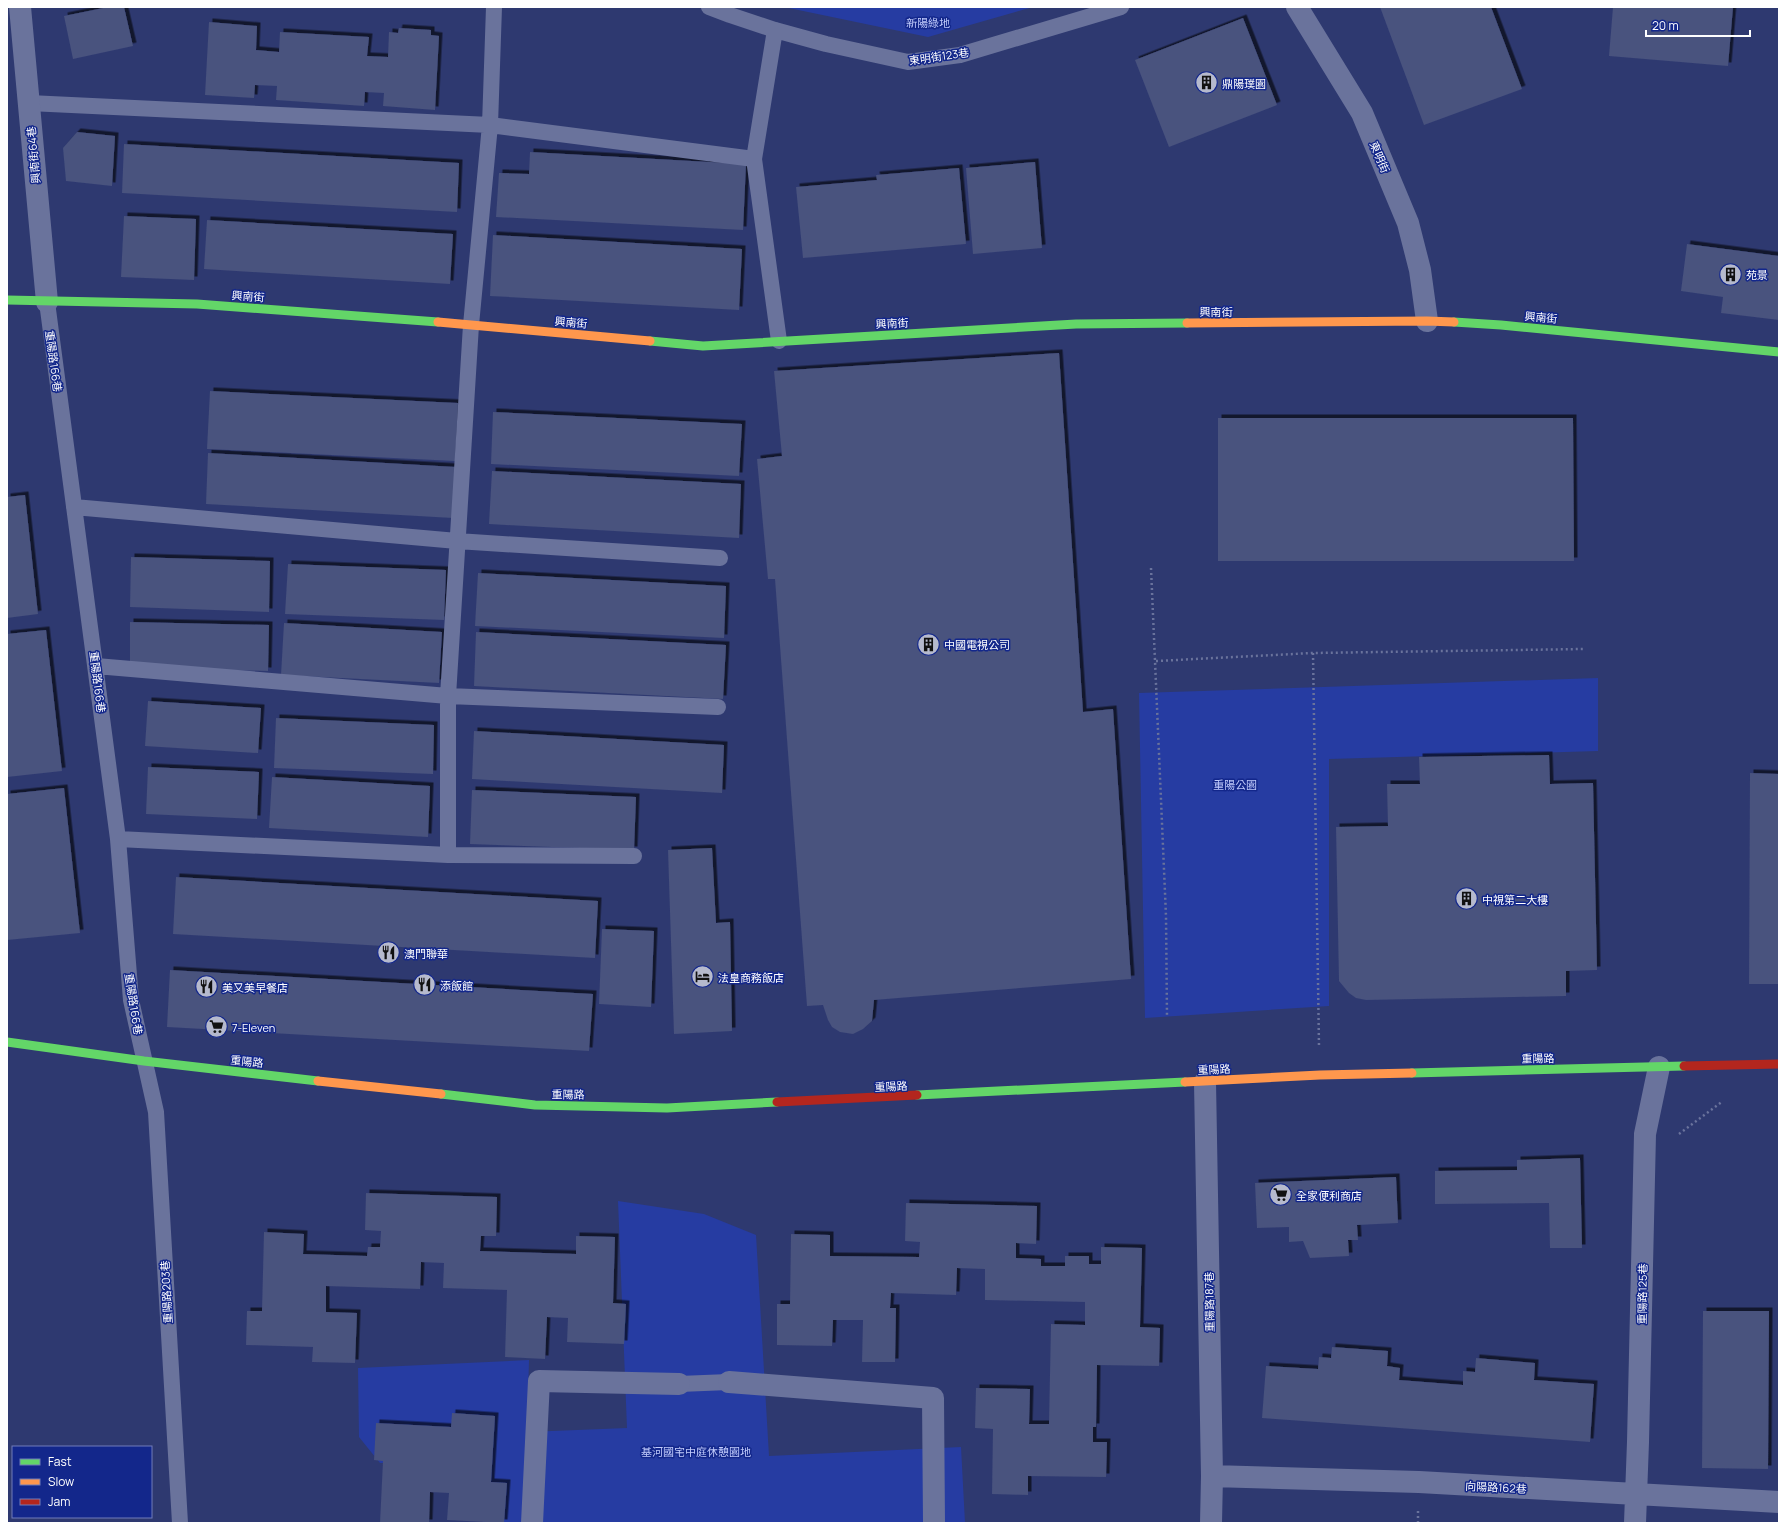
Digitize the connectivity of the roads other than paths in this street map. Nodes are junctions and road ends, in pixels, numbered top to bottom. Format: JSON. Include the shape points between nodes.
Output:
{"nodes":[{"id":1,"x":22,"y":7,"type":"edge"},
{"id":2,"x":494,"y":7,"type":"edge"},
{"id":3,"x":709,"y":7,"type":"edge"},
{"id":4,"x":1121,"y":7,"type":"edge"},
{"id":5,"x":1297,"y":7,"type":"edge"},
{"id":6,"x":775,"y":30,"type":"junction"},
{"id":7,"x":29,"y":103,"type":"junction"},
{"id":8,"x":490,"y":125,"type":"junction"},
{"id":9,"x":754,"y":159,"type":"junction"},
{"id":10,"x":7,"y":300,"type":"edge"},
{"id":11,"x":47,"y":302,"type":"junction"},
{"id":12,"x":1427,"y":321,"type":"junction"},
{"id":13,"x":471,"y":325,"type":"junction"},
{"id":14,"x":779,"y":341,"type":"junction"},
{"id":15,"x":1779,"y":352,"type":"edge"},
{"id":16,"x":74,"y":507,"type":"junction"},
{"id":17,"x":457,"y":541,"type":"junction"},
{"id":18,"x":720,"y":558,"type":"dead end"},
{"id":19,"x":96,"y":666,"type":"junction"},
{"id":20,"x":448,"y":696,"type":"junction"},
{"id":21,"x":718,"y":707,"type":"dead end"},
{"id":22,"x":118,"y":839,"type":"junction"},
{"id":23,"x":448,"y":855,"type":"junction"},
{"id":24,"x":634,"y":856,"type":"dead end"},
{"id":25,"x":7,"y":1042,"type":"edge"},
{"id":26,"x":144,"y":1061,"type":"junction"},
{"id":27,"x":1779,"y":1064,"type":"edge"},
{"id":28,"x":1659,"y":1067,"type":"junction"},
{"id":29,"x":1205,"y":1082,"type":"junction"},
{"id":30,"x":729,"y":1382,"type":"joint"},
{"id":31,"x":679,"y":1384,"type":"joint"},
{"id":32,"x":1212,"y":1476,"type":"junction"},
{"id":33,"x":1635,"y":1494,"type":"junction"},
{"id":34,"x":1779,"y":1502,"type":"edge"},
{"id":35,"x":180,"y":1523,"type":"edge"},
{"id":36,"x":532,"y":1523,"type":"edge"},
{"id":37,"x":934,"y":1523,"type":"edge"},
{"id":38,"x":1211,"y":1523,"type":"edge"},
{"id":39,"x":1635,"y":1523,"type":"edge"}],
"edges":[{"from":1,"to":7,"type":"street","name":"興南街64巷"},
{"from":2,"to":8,"type":"lane"},
{"from":3,"to":6,"type":"lane","name":"東明街123巷"},
{"from":4,"to":6,"type":"lane","name":"東明街123巷","via":[[960,55],[908,62]]},
{"from":5,"to":12,"type":"street","name":"東明街","via":[[1362,113],[1408,223],[1420,270]]},
{"from":6,"to":9,"type":"lane"},
{"from":7,"to":8,"type":"lane"},
{"from":7,"to":11,"type":"street","name":"興南街64巷"},
{"from":8,"to":9,"type":"lane"},
{"from":8,"to":13,"type":"lane"},
{"from":9,"to":14,"type":"lane"},
{"from":10,"to":11,"type":"street","name":"興南街"},
{"from":11,"to":13,"type":"street","name":"興南街","via":[[197,304]]},
{"from":11,"to":16,"type":"lane","name":"重陽路166巷"},
{"from":12,"to":14,"type":"street","name":"興南街","via":[[1076,324]]},
{"from":12,"to":15,"type":"street","name":"興南街","via":[[1501,325]]},
{"from":13,"to":14,"type":"street","name":"興南街","via":[[703,346]]},
{"from":13,"to":17,"type":"lane"},
{"from":16,"to":17,"type":"lane"},
{"from":16,"to":19,"type":"lane","name":"重陽路166巷"},
{"from":17,"to":18,"type":"lane"},
{"from":17,"to":20,"type":"lane"},
{"from":19,"to":20,"type":"lane"},
{"from":19,"to":22,"type":"lane","name":"重陽路166巷"},
{"from":20,"to":21,"type":"lane"},
{"from":20,"to":23,"type":"lane"},
{"from":22,"to":23,"type":"lane"},
{"from":22,"to":26,"type":"lane","name":"重陽路166巷","via":[[131,1000]]},
{"from":23,"to":24,"type":"lane"},
{"from":25,"to":26,"type":"street","name":"重陽路"},
{"from":26,"to":29,"type":"street","name":"重陽路","via":[[535,1105],[667,1108]]},
{"from":26,"to":35,"type":"lane","name":"重陽路203巷","via":[[156,1112]]},
{"from":27,"to":28,"type":"street","name":"重陽路"},
{"from":28,"to":29,"type":"street","name":"重陽路","via":[[1320,1075]]},
{"from":28,"to":33,"type":"street","name":"重陽路125巷","via":[[1645,1134]]},
{"from":29,"to":32,"type":"street","name":"重陽路187巷"},
{"from":30,"to":31,"type":"lane"},
{"from":30,"to":37,"type":"street","via":[[933,1398]]},
{"from":31,"to":36,"type":"street","via":[[539,1381]]},
{"from":32,"to":33,"type":"street","name":"向陽路162巷","via":[[1419,1482]]},
{"from":32,"to":38,"type":"street","name":"重陽路187巷"},
{"from":33,"to":34,"type":"street","name":"向陽路162巷"},
{"from":33,"to":39,"type":"street","name":"重陽路125巷"}]}
